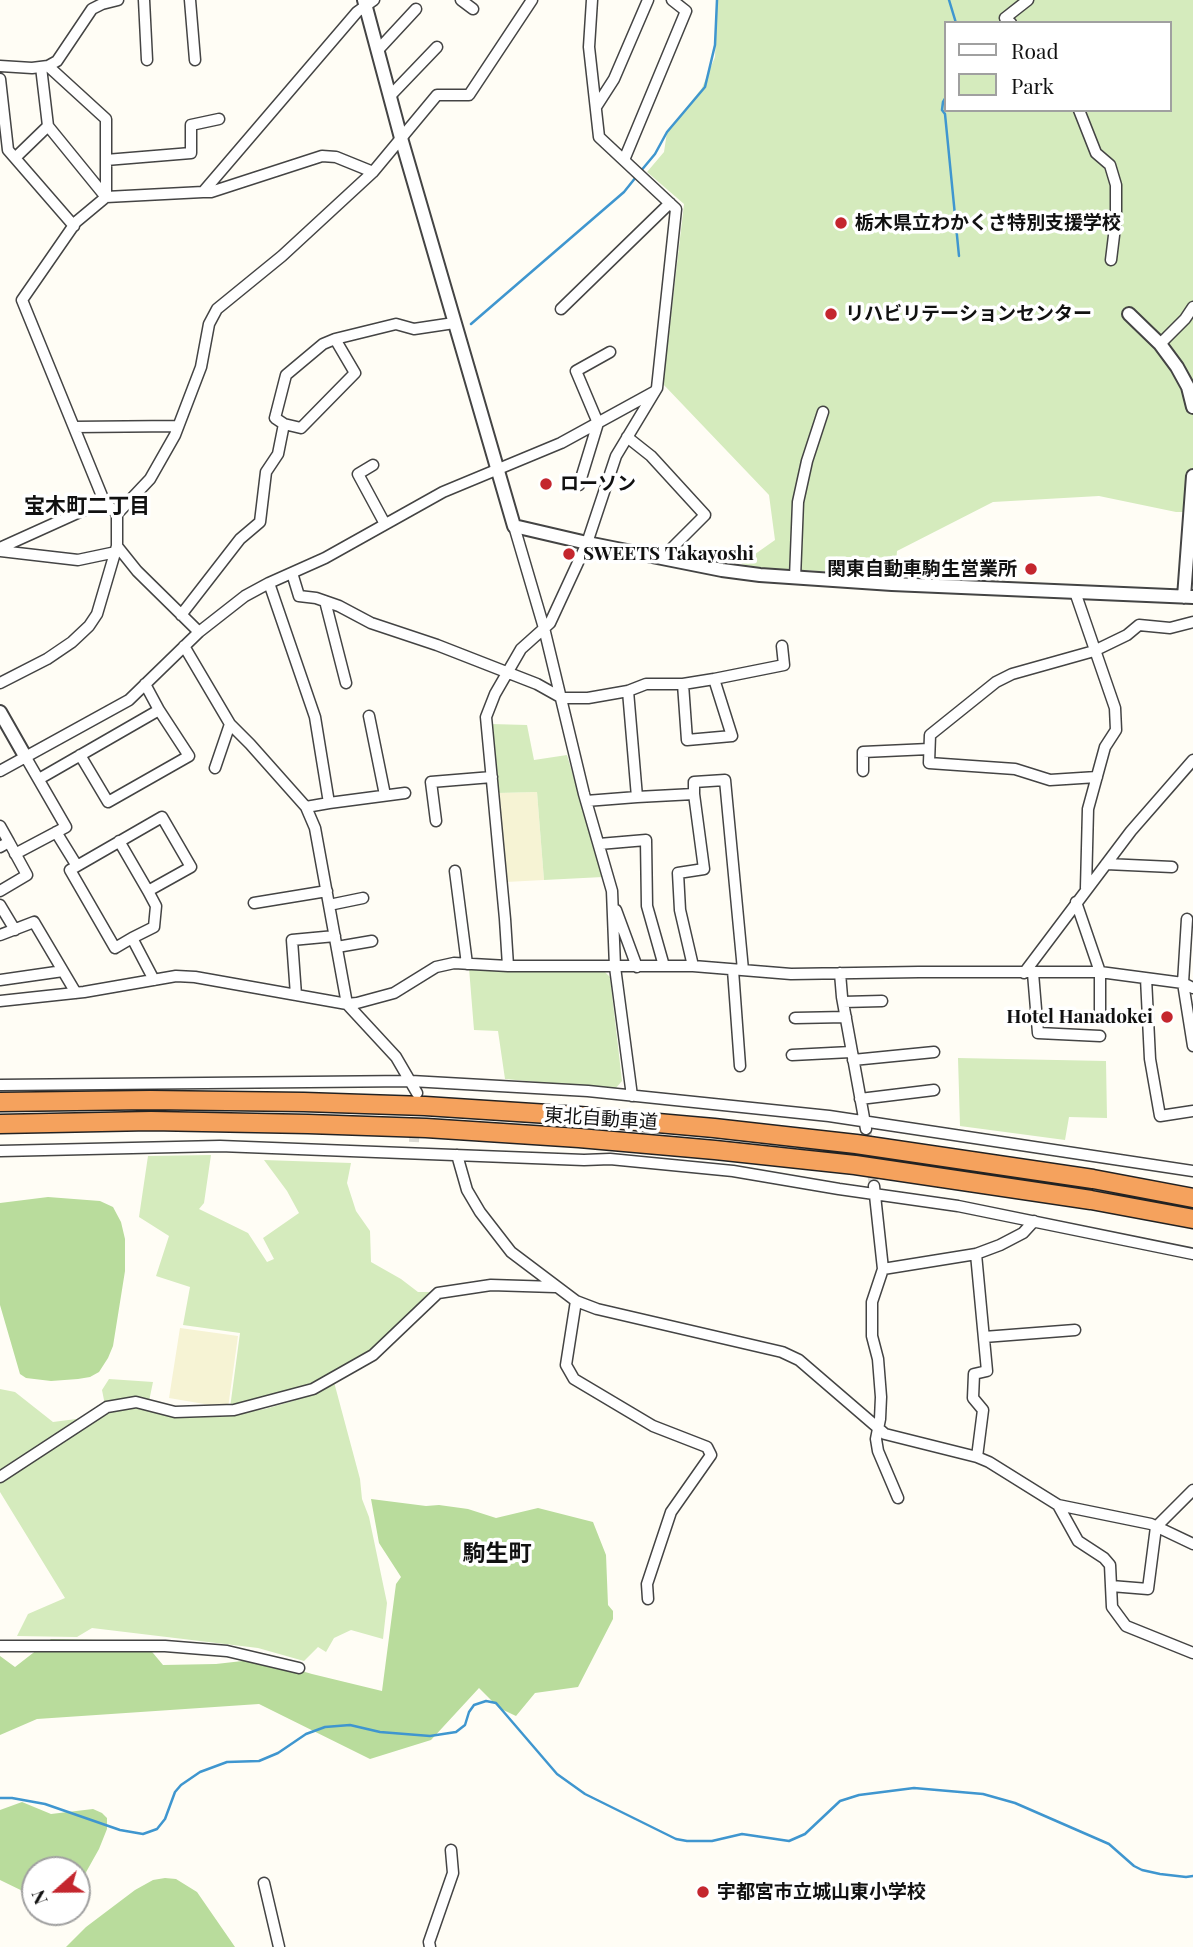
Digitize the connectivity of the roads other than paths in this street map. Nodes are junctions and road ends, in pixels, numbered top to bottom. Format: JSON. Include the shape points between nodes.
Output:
{"nodes":[{"id":1,"x":118,"y":0,"type":"edge"},
{"id":2,"x":144,"y":0,"type":"edge"},
{"id":3,"x":190,"y":0,"type":"edge"},
{"id":4,"x":461,"y":0,"type":"edge"},
{"id":5,"x":532,"y":0,"type":"edge"},
{"id":6,"x":592,"y":0,"type":"edge"},
{"id":7,"x":648,"y":0,"type":"edge"},
{"id":8,"x":672,"y":0,"type":"edge"},
{"id":9,"x":1028,"y":0,"type":"edge"},
{"id":10,"x":368,"y":2,"type":"edge"},
{"id":11,"x":92,"y":5,"type":"edge"},
{"id":12,"x":416,"y":9,"type":"dead end"},
{"id":13,"x":473,"y":9,"type":"dead end"},
{"id":14,"x":1007,"y":21,"type":"edge"},
{"id":15,"x":437,"y":47,"type":"dead end"},
{"id":16,"x":378,"y":50,"type":"junction"},
{"id":17,"x":147,"y":60,"type":"dead end"},
{"id":18,"x":195,"y":60,"type":"dead end"},
{"id":19,"x":0,"y":66,"type":"edge"},
{"id":20,"x":45,"y":67,"type":"junction"},
{"id":21,"x":0,"y":79,"type":"edge"},
{"id":22,"x":390,"y":96,"type":"junction"},
{"id":23,"x":596,"y":107,"type":"junction"},
{"id":24,"x":1080,"y":112,"type":"edge"},
{"id":25,"x":219,"y":119,"type":"dead end"},
{"id":26,"x":48,"y":126,"type":"junction"},
{"id":27,"x":401,"y":138,"type":"junction"},
{"id":28,"x":15,"y":158,"type":"junction"},
{"id":29,"x":106,"y":160,"type":"junction"},
{"id":30,"x":624,"y":160,"type":"junction"},
{"id":31,"x":373,"y":172,"type":"junction"},
{"id":32,"x":203,"y":192,"type":"junction"},
{"id":33,"x":106,"y":197,"type":"junction"},
{"id":34,"x":670,"y":204,"type":"junction"},
{"id":35,"x":74,"y":226,"type":"junction"},
{"id":36,"x":1111,"y":260,"type":"dead end"},
{"id":37,"x":1193,"y":306,"type":"edge"},
{"id":38,"x":561,"y":309,"type":"dead end"},
{"id":39,"x":1129,"y":314,"type":"dead end"},
{"id":40,"x":454,"y":323,"type":"junction"},
{"id":41,"x":335,"y":339,"type":"junction"},
{"id":42,"x":1160,"y":344,"type":"junction"},
{"id":43,"x":610,"y":352,"type":"dead end"},
{"id":44,"x":654,"y":392,"type":"junction"},
{"id":45,"x":1193,"y":407,"type":"edge"},
{"id":46,"x":823,"y":412,"type":"dead end"},
{"id":47,"x":598,"y":423,"type":"junction"},
{"id":48,"x":284,"y":424,"type":"junction"},
{"id":49,"x":178,"y":426,"type":"junction"},
{"id":50,"x":74,"y":427,"type":"junction"},
{"id":51,"x":627,"y":437,"type":"junction"},
{"id":52,"x":373,"y":465,"type":"dead end"},
{"id":53,"x":496,"y":469,"type":"junction"},
{"id":54,"x":1193,"y":476,"type":"edge"},
{"id":55,"x":579,"y":485,"type":"dead end"},
{"id":56,"x":104,"y":501,"type":"junction"},
{"id":57,"x":117,"y":514,"type":"junction"},
{"id":58,"x":385,"y":524,"type":"junction"},
{"id":59,"x":514,"y":526,"type":"junction"},
{"id":60,"x":587,"y":543,"type":"junction"},
{"id":61,"x":0,"y":549,"type":"edge"},
{"id":62,"x":116,"y":549,"type":"junction"},
{"id":63,"x":662,"y":558,"type":"junction"},
{"id":64,"x":292,"y":573,"type":"junction"},
{"id":65,"x":796,"y":578,"type":"junction"},
{"id":66,"x":269,"y":583,"type":"junction"},
{"id":67,"x":1075,"y":592,"type":"junction"},
{"id":68,"x":1189,"y":597,"type":"edge"},
{"id":69,"x":325,"y":601,"type":"junction"},
{"id":70,"x":181,"y":615,"type":"junction"},
{"id":71,"x":1193,"y":622,"type":"edge"},
{"id":72,"x":544,"y":628,"type":"junction"},
{"id":73,"x":199,"y":632,"type":"junction"},
{"id":74,"x":184,"y":646,"type":"junction"},
{"id":75,"x":782,"y":646,"type":"dead end"},
{"id":76,"x":1094,"y":651,"type":"junction"},
{"id":77,"x":507,"y":673,"type":"junction"},
{"id":78,"x":714,"y":679,"type":"junction"},
{"id":79,"x":0,"y":683,"type":"edge"},
{"id":80,"x":346,"y":683,"type":"dead end"},
{"id":81,"x":145,"y":684,"type":"junction"},
{"id":82,"x":683,"y":684,"type":"junction"},
{"id":83,"x":628,"y":691,"type":"junction"},
{"id":84,"x":562,"y":698,"type":"junction"},
{"id":85,"x":159,"y":710,"type":"junction"},
{"id":86,"x":0,"y":712,"type":"edge"},
{"id":87,"x":369,"y":716,"type":"dead end"},
{"id":88,"x":230,"y":724,"type":"junction"},
{"id":89,"x":929,"y":749,"type":"junction"},
{"id":90,"x":80,"y":755,"type":"junction"},
{"id":91,"x":25,"y":756,"type":"junction"},
{"id":92,"x":1193,"y":760,"type":"edge"},
{"id":93,"x":215,"y":768,"type":"dead end"},
{"id":94,"x":0,"y":771,"type":"edge"},
{"id":95,"x":863,"y":771,"type":"dead end"},
{"id":96,"x":492,"y":777,"type":"junction"},
{"id":97,"x":1097,"y":777,"type":"junction"},
{"id":98,"x":38,"y":779,"type":"junction"},
{"id":99,"x":405,"y":793,"type":"dead end"},
{"id":100,"x":694,"y":794,"type":"junction"},
{"id":101,"x":385,"y":795,"type":"junction"},
{"id":102,"x":637,"y":797,"type":"junction"},
{"id":103,"x":586,"y":801,"type":"junction"},
{"id":104,"x":329,"y":803,"type":"junction"},
{"id":105,"x":306,"y":807,"type":"junction"},
{"id":106,"x":436,"y":821,"type":"dead end"},
{"id":107,"x":0,"y":826,"type":"edge"},
{"id":108,"x":56,"y":832,"type":"junction"},
{"id":109,"x":119,"y":841,"type":"junction"},
{"id":110,"x":599,"y":844,"type":"junction"},
{"id":111,"x":4,"y":845,"type":"edge"},
{"id":112,"x":15,"y":854,"type":"junction"},
{"id":113,"x":1106,"y":864,"type":"junction"},
{"id":114,"x":77,"y":866,"type":"junction"},
{"id":115,"x":1172,"y":867,"type":"dead end"},
{"id":116,"x":455,"y":872,"type":"dead end"},
{"id":117,"x":1086,"y":888,"type":"junction"},
{"id":118,"x":0,"y":891,"type":"edge"},
{"id":119,"x":148,"y":891,"type":"junction"},
{"id":120,"x":327,"y":891,"type":"junction"},
{"id":121,"x":363,"y":898,"type":"dead end"},
{"id":122,"x":613,"y":902,"type":"junction"},
{"id":123,"x":1076,"y":902,"type":"junction"},
{"id":124,"x":254,"y":903,"type":"dead end"},
{"id":125,"x":0,"y":905,"type":"edge"},
{"id":126,"x":329,"y":905,"type":"junction"},
{"id":127,"x":1187,"y":919,"type":"dead end"},
{"id":128,"x":15,"y":930,"type":"junction"},
{"id":129,"x":0,"y":935,"type":"edge"},
{"id":130,"x":132,"y":939,"type":"junction"},
{"id":131,"x":336,"y":941,"type":"junction"},
{"id":132,"x":372,"y":941,"type":"dead end"},
{"id":133,"x":1189,"y":951,"type":"edge"},
{"id":134,"x":467,"y":964,"type":"junction"},
{"id":135,"x":508,"y":966,"type":"junction"},
{"id":136,"x":664,"y":966,"type":"junction"},
{"id":137,"x":693,"y":966,"type":"junction"},
{"id":138,"x":615,"y":967,"type":"junction"},
{"id":139,"x":637,"y":967,"type":"junction"},
{"id":140,"x":738,"y":970,"type":"junction"},
{"id":141,"x":63,"y":971,"type":"junction"},
{"id":142,"x":1100,"y":972,"type":"junction"},
{"id":143,"x":840,"y":973,"type":"junction"},
{"id":144,"x":1028,"y":973,"type":"junction"},
{"id":145,"x":1146,"y":978,"type":"junction"},
{"id":146,"x":0,"y":980,"type":"edge"},
{"id":147,"x":153,"y":980,"type":"junction"},
{"id":148,"x":1188,"y":986,"type":"edge"},
{"id":149,"x":76,"y":993,"type":"junction"},
{"id":150,"x":296,"y":995,"type":"junction"},
{"id":151,"x":882,"y":1000,"type":"dead end"},
{"id":152,"x":0,"y":1001,"type":"edge"},
{"id":153,"x":843,"y":1002,"type":"junction"},
{"id":154,"x":347,"y":1004,"type":"junction"},
{"id":155,"x":1100,"y":1012,"type":"dead end"},
{"id":156,"x":846,"y":1017,"type":"junction"},
{"id":157,"x":795,"y":1018,"type":"dead end"},
{"id":158,"x":1100,"y":1036,"type":"dead end"},
{"id":159,"x":1193,"y":1046,"type":"edge"},
{"id":160,"x":934,"y":1052,"type":"dead end"},
{"id":161,"x":792,"y":1055,"type":"dead end"},
{"id":162,"x":852,"y":1056,"type":"junction"},
{"id":163,"x":740,"y":1066,"type":"dead end"},
{"id":164,"x":411,"y":1081,"type":"junction"},
{"id":165,"x":0,"y":1085,"type":"edge"},
{"id":166,"x":934,"y":1090,"type":"dead end"},
{"id":167,"x":417,"y":1093,"type":"tunnel mouth"},
{"id":168,"x":632,"y":1096,"type":"junction"},
{"id":169,"x":860,"y":1099,"type":"junction"},
{"id":170,"x":0,"y":1102,"type":"edge"},
{"id":171,"x":1193,"y":1111,"type":"edge"},
{"id":172,"x":0,"y":1124,"type":"edge"},
{"id":173,"x":865,"y":1125,"type":"junction"},
{"id":174,"x":0,"y":1150,"type":"edge"},
{"id":175,"x":457,"y":1154,"type":"junction"},
{"id":176,"x":1193,"y":1171,"type":"edge"},
{"id":177,"x":874,"y":1190,"type":"junction"},
{"id":178,"x":1193,"y":1198,"type":"edge"},
{"id":179,"x":1193,"y":1219,"type":"edge"},
{"id":180,"x":1034,"y":1222,"type":"junction"},
{"id":181,"x":976,"y":1254,"type":"junction"},
{"id":182,"x":1193,"y":1254,"type":"edge"},
{"id":183,"x":883,"y":1269,"type":"junction"},
{"id":184,"x":556,"y":1287,"type":"junction"},
{"id":185,"x":576,"y":1301,"type":"junction"},
{"id":186,"x":1075,"y":1330,"type":"dead end"},
{"id":187,"x":984,"y":1337,"type":"junction"},
{"id":188,"x":878,"y":1429,"type":"junction"},
{"id":189,"x":977,"y":1457,"type":"junction"},
{"id":190,"x":0,"y":1477,"type":"edge"},
{"id":191,"x":1193,"y":1490,"type":"edge"},
{"id":192,"x":898,"y":1498,"type":"dead end"},
{"id":193,"x":1058,"y":1504,"type":"junction"},
{"id":194,"x":1156,"y":1527,"type":"junction"},
{"id":195,"x":1193,"y":1544,"type":"edge"},
{"id":196,"x":1111,"y":1586,"type":"junction"},
{"id":197,"x":648,"y":1599,"type":"dead end"},
{"id":198,"x":0,"y":1646,"type":"edge"},
{"id":199,"x":1193,"y":1653,"type":"edge"},
{"id":200,"x":299,"y":1668,"type":"dead end"},
{"id":201,"x":451,"y":1850,"type":"dead end"},
{"id":202,"x":264,"y":1883,"type":"dead end"},
{"id":203,"x":279,"y":1947,"type":"edge"},
{"id":204,"x":429,"y":1947,"type":"edge"}],
"edges":[{"from":1,"to":11,"type":"street"},
{"from":2,"to":17,"type":"street"},
{"from":3,"to":18,"type":"street"},
{"from":4,"to":13,"type":"street"},
{"from":5,"to":27,"type":"street","via":[[468,95],[437,96]]},
{"from":6,"to":23,"type":"street","via":[[589,47]]},
{"from":7,"to":23,"type":"street","via":[[614,79]]},
{"from":8,"to":30,"type":"street","via":[[686,11]]},
{"from":9,"to":14,"type":"street","via":[[1004,19]]},
{"from":10,"to":16,"type":"street"},
{"from":10,"to":32,"type":"street"},
{"from":11,"to":20,"type":"street","via":[[57,61]]},
{"from":12,"to":16,"type":"street"},
{"from":15,"to":22,"type":"street"},
{"from":16,"to":22,"type":"street"},
{"from":19,"to":20,"type":"street"},
{"from":20,"to":26,"type":"street"},
{"from":20,"to":29,"type":"street","via":[[106,119]]},
{"from":21,"to":28,"type":"street","via":[[8,150]]},
{"from":22,"to":27,"type":"street"},
{"from":23,"to":30,"type":"street","via":[[599,137]]},
{"from":24,"to":36,"type":"street","via":[[1096,153],[1110,165],[1115,185]]},
{"from":25,"to":29,"type":"street","via":[[191,125],[191,153]]},
{"from":26,"to":28,"type":"street"},
{"from":26,"to":33,"type":"street"},
{"from":27,"to":31,"type":"street"},
{"from":27,"to":40,"type":"street"},
{"from":28,"to":35,"type":"street"},
{"from":29,"to":33,"type":"street"},
{"from":30,"to":34,"type":"street"},
{"from":31,"to":32,"type":"street","via":[[337,157],[322,156]]},
{"from":31,"to":49,"type":"street","via":[[217,309]]},
{"from":32,"to":33,"type":"street"},
{"from":33,"to":35,"type":"street"},
{"from":34,"to":38,"type":"street"},
{"from":34,"to":44,"type":"street","via":[[676,209]]},
{"from":35,"to":50,"type":"street","via":[[22,300]]},
{"from":37,"to":42,"type":"street"},
{"from":39,"to":42,"type":"street"},
{"from":40,"to":41,"type":"street","via":[[414,329],[396,324]]},
{"from":40,"to":53,"type":"street"},
{"from":41,"to":48,"type":"street","via":[[286,375],[275,418]]},
{"from":41,"to":48,"type":"street","via":[[355,373],[301,428]]},
{"from":42,"to":45,"type":"street","via":[[1183,376]]},
{"from":43,"to":47,"type":"street","via":[[576,372]]},
{"from":44,"to":47,"type":"street"},
{"from":44,"to":51,"type":"street"},
{"from":46,"to":65,"type":"street","via":[[798,502]]},
{"from":47,"to":53,"type":"street"},
{"from":47,"to":55,"type":"street"},
{"from":48,"to":70,"type":"street","via":[[278,454],[266,472],[260,522],[240,539]]},
{"from":49,"to":50,"type":"street"},
{"from":49,"to":57,"type":"street","via":[[150,478]]},
{"from":50,"to":56,"type":"street"},
{"from":51,"to":60,"type":"street","via":[[616,456]]},
{"from":51,"to":63,"type":"street","via":[[651,456],[705,515]]},
{"from":52,"to":58,"type":"street","via":[[358,474]]},
{"from":53,"to":58,"type":"street"},
{"from":53,"to":59,"type":"street"},
{"from":54,"to":68,"type":"street"},
{"from":56,"to":57,"type":"street"},
{"from":56,"to":61,"type":"street"},
{"from":57,"to":62,"type":"street"},
{"from":58,"to":64,"type":"street"},
{"from":59,"to":60,"type":"street"},
{"from":59,"to":72,"type":"street"},
{"from":60,"to":63,"type":"street"},
{"from":60,"to":72,"type":"street"},
{"from":61,"to":62,"type":"street","via":[[78,560]]},
{"from":62,"to":70,"type":"street"},
{"from":62,"to":79,"type":"street","via":[[97,614],[89,626],[47,659]]},
{"from":63,"to":65,"type":"street"},
{"from":64,"to":66,"type":"street"},
{"from":64,"to":69,"type":"street","via":[[299,596]]},
{"from":65,"to":67,"type":"street"},
{"from":66,"to":73,"type":"street"},
{"from":66,"to":104,"type":"street","via":[[315,717]]},
{"from":67,"to":68,"type":"street"},
{"from":67,"to":76,"type":"street"},
{"from":69,"to":77,"type":"street","via":[[371,623]]},
{"from":69,"to":80,"type":"street"},
{"from":70,"to":73,"type":"street"},
{"from":71,"to":76,"type":"street","via":[[1170,628],[1139,625]]},
{"from":72,"to":77,"type":"street","via":[[521,649]]},
{"from":72,"to":84,"type":"street"},
{"from":73,"to":74,"type":"street"},
{"from":74,"to":81,"type":"street"},
{"from":74,"to":88,"type":"street"},
{"from":75,"to":78,"type":"street","via":[[784,665]]},
{"from":76,"to":89,"type":"street","via":[[996,682],[930,735]]},
{"from":76,"to":97,"type":"street","via":[[1115,708],[1116,730],[1105,747]]},
{"from":77,"to":84,"type":"street"},
{"from":77,"to":96,"type":"street","via":[[486,717]]},
{"from":78,"to":82,"type":"street"},
{"from":78,"to":82,"type":"street","via":[[732,736],[687,740]]},
{"from":81,"to":85,"type":"street"},
{"from":81,"to":91,"type":"street","via":[[129,700]]},
{"from":82,"to":83,"type":"street","via":[[646,684]]},
{"from":83,"to":84,"type":"street"},
{"from":83,"to":102,"type":"street"},
{"from":84,"to":103,"type":"street"},
{"from":85,"to":90,"type":"street"},
{"from":85,"to":90,"type":"street","via":[[189,756],[108,802]]},
{"from":86,"to":91,"type":"street"},
{"from":87,"to":101,"type":"street"},
{"from":88,"to":93,"type":"street"},
{"from":88,"to":105,"type":"street"},
{"from":89,"to":95,"type":"street","via":[[863,752]]},
{"from":89,"to":97,"type":"street","via":[[929,763],[1015,769],[1050,780]]},
{"from":90,"to":98,"type":"street"},
{"from":91,"to":94,"type":"street"},
{"from":91,"to":98,"type":"street"},
{"from":92,"to":113,"type":"street"},
{"from":96,"to":106,"type":"street","via":[[431,782]]},
{"from":96,"to":135,"type":"street"},
{"from":97,"to":117,"type":"street","via":[[1088,809]]},
{"from":98,"to":108,"type":"street","via":[[66,827]]},
{"from":99,"to":101,"type":"street"},
{"from":100,"to":102,"type":"street"},
{"from":100,"to":137,"type":"street","via":[[704,869],[678,873],[680,910]]},
{"from":100,"to":140,"type":"street","via":[[694,782],[725,780]]},
{"from":101,"to":104,"type":"street"},
{"from":102,"to":103,"type":"street"},
{"from":103,"to":110,"type":"street"},
{"from":104,"to":105,"type":"street"},
{"from":105,"to":120,"type":"street","via":[[315,828]]},
{"from":107,"to":111,"type":"street"},
{"from":108,"to":112,"type":"street"},
{"from":108,"to":114,"type":"street"},
{"from":109,"to":114,"type":"street"},
{"from":109,"to":119,"type":"street"},
{"from":109,"to":119,"type":"street","via":[[162,817],[191,867]]},
{"from":110,"to":122,"type":"street"},
{"from":110,"to":136,"type":"street","via":[[646,840],[648,906]]},
{"from":111,"to":112,"type":"street"},
{"from":112,"to":118,"type":"street","via":[[27,875]]},
{"from":113,"to":115,"type":"street"},
{"from":113,"to":117,"type":"street"},
{"from":114,"to":130,"type":"street","via":[[71,870],[115,948]]},
{"from":116,"to":134,"type":"street"},
{"from":117,"to":123,"type":"street"},
{"from":119,"to":130,"type":"street","via":[[156,906],[154,927]]},
{"from":120,"to":124,"type":"street"},
{"from":120,"to":126,"type":"street"},
{"from":121,"to":126,"type":"street"},
{"from":122,"to":138,"type":"street"},
{"from":122,"to":139,"type":"street"},
{"from":123,"to":142,"type":"street"},
{"from":123,"to":144,"type":"street"},
{"from":125,"to":128,"type":"street"},
{"from":126,"to":131,"type":"street"},
{"from":127,"to":133,"type":"street"},
{"from":128,"to":129,"type":"street"},
{"from":128,"to":141,"type":"street","via":[[34,922]]},
{"from":130,"to":147,"type":"street"},
{"from":131,"to":132,"type":"street"},
{"from":131,"to":150,"type":"street","via":[[292,940]]},
{"from":131,"to":154,"type":"street"},
{"from":133,"to":148,"type":"street"},
{"from":134,"to":135,"type":"street"},
{"from":134,"to":154,"type":"street","via":[[436,967],[394,993]]},
{"from":135,"to":138,"type":"street"},
{"from":136,"to":137,"type":"street"},
{"from":136,"to":139,"type":"street"},
{"from":137,"to":140,"type":"street"},
{"from":138,"to":139,"type":"street"},
{"from":138,"to":168,"type":"street"},
{"from":140,"to":143,"type":"street"},
{"from":140,"to":163,"type":"street"},
{"from":141,"to":146,"type":"street"},
{"from":141,"to":149,"type":"street"},
{"from":142,"to":144,"type":"street"},
{"from":142,"to":145,"type":"street"},
{"from":142,"to":155,"type":"street"},
{"from":143,"to":144,"type":"street"},
{"from":143,"to":153,"type":"street"},
{"from":144,"to":158,"type":"street","via":[[1038,1033]]},
{"from":145,"to":148,"type":"street"},
{"from":145,"to":171,"type":"street","via":[[1150,1059],[1160,1116]]},
{"from":147,"to":149,"type":"street"},
{"from":147,"to":150,"type":"street","via":[[195,977]]},
{"from":148,"to":159,"type":"street"},
{"from":149,"to":152,"type":"street"},
{"from":150,"to":154,"type":"street"},
{"from":151,"to":153,"type":"street"},
{"from":153,"to":156,"type":"street"},
{"from":154,"to":164,"type":"street","via":[[396,1057]]},
{"from":156,"to":157,"type":"street"},
{"from":156,"to":162,"type":"street"},
{"from":160,"to":162,"type":"street"},
{"from":161,"to":162,"type":"street"},
{"from":162,"to":169,"type":"street"},
{"from":164,"to":165,"type":"street"},
{"from":164,"to":167,"type":"street"},
{"from":164,"to":168,"type":"street"},
{"from":166,"to":169,"type":"street"},
{"from":168,"to":173,"type":"street","via":[[830,1116]]},
{"from":169,"to":173,"type":"street"},
{"from":170,"to":178,"type":"highway","name":"東北自動車道","via":[[304,1102],[579,1116],[856,1144]]},
{"from":172,"to":179,"type":"highway","name":"東北自動車道","via":[[308,1124],[579,1138],[855,1165]]},
{"from":173,"to":176,"type":"street"},
{"from":174,"to":175,"type":"street","via":[[414,1147]]},
{"from":175,"to":177,"type":"street","via":[[610,1158]]},
{"from":175,"to":184,"type":"street","via":[[467,1190],[480,1212],[511,1252]]},
{"from":177,"to":180,"type":"street"},
{"from":177,"to":183,"type":"street"},
{"from":180,"to":181,"type":"street","via":[[1023,1233]]},
{"from":180,"to":182,"type":"street"},
{"from":181,"to":183,"type":"street"},
{"from":181,"to":187,"type":"street"},
{"from":183,"to":188,"type":"street","via":[[872,1302],[881,1398]]},
{"from":184,"to":185,"type":"street"},
{"from":184,"to":190,"type":"street","via":[[491,1285],[438,1293],[373,1355],[313,1389],[234,1410],[175,1412],[136,1402],[107,1407]]},
{"from":185,"to":188,"type":"street","via":[[782,1352],[799,1360]]},
{"from":185,"to":197,"type":"street","via":[[566,1366],[574,1379],[653,1426],[707,1447],[711,1455],[671,1512],[647,1584]]},
{"from":186,"to":187,"type":"street"},
{"from":187,"to":189,"type":"street","via":[[988,1371],[974,1374],[973,1398],[983,1409]]},
{"from":188,"to":189,"type":"street"},
{"from":188,"to":192,"type":"street","via":[[878,1451]]},
{"from":189,"to":193,"type":"street"},
{"from":191,"to":194,"type":"street"},
{"from":193,"to":194,"type":"street"},
{"from":193,"to":196,"type":"street","via":[[1078,1541],[1110,1565]]},
{"from":194,"to":195,"type":"street"},
{"from":194,"to":196,"type":"street","via":[[1149,1589]]},
{"from":196,"to":199,"type":"street","via":[[1112,1607],[1126,1626]]},
{"from":198,"to":200,"type":"street","via":[[178,1647],[228,1651]]},
{"from":201,"to":204,"type":"street","via":[[453,1873]]},
{"from":202,"to":203,"type":"street"}]}
